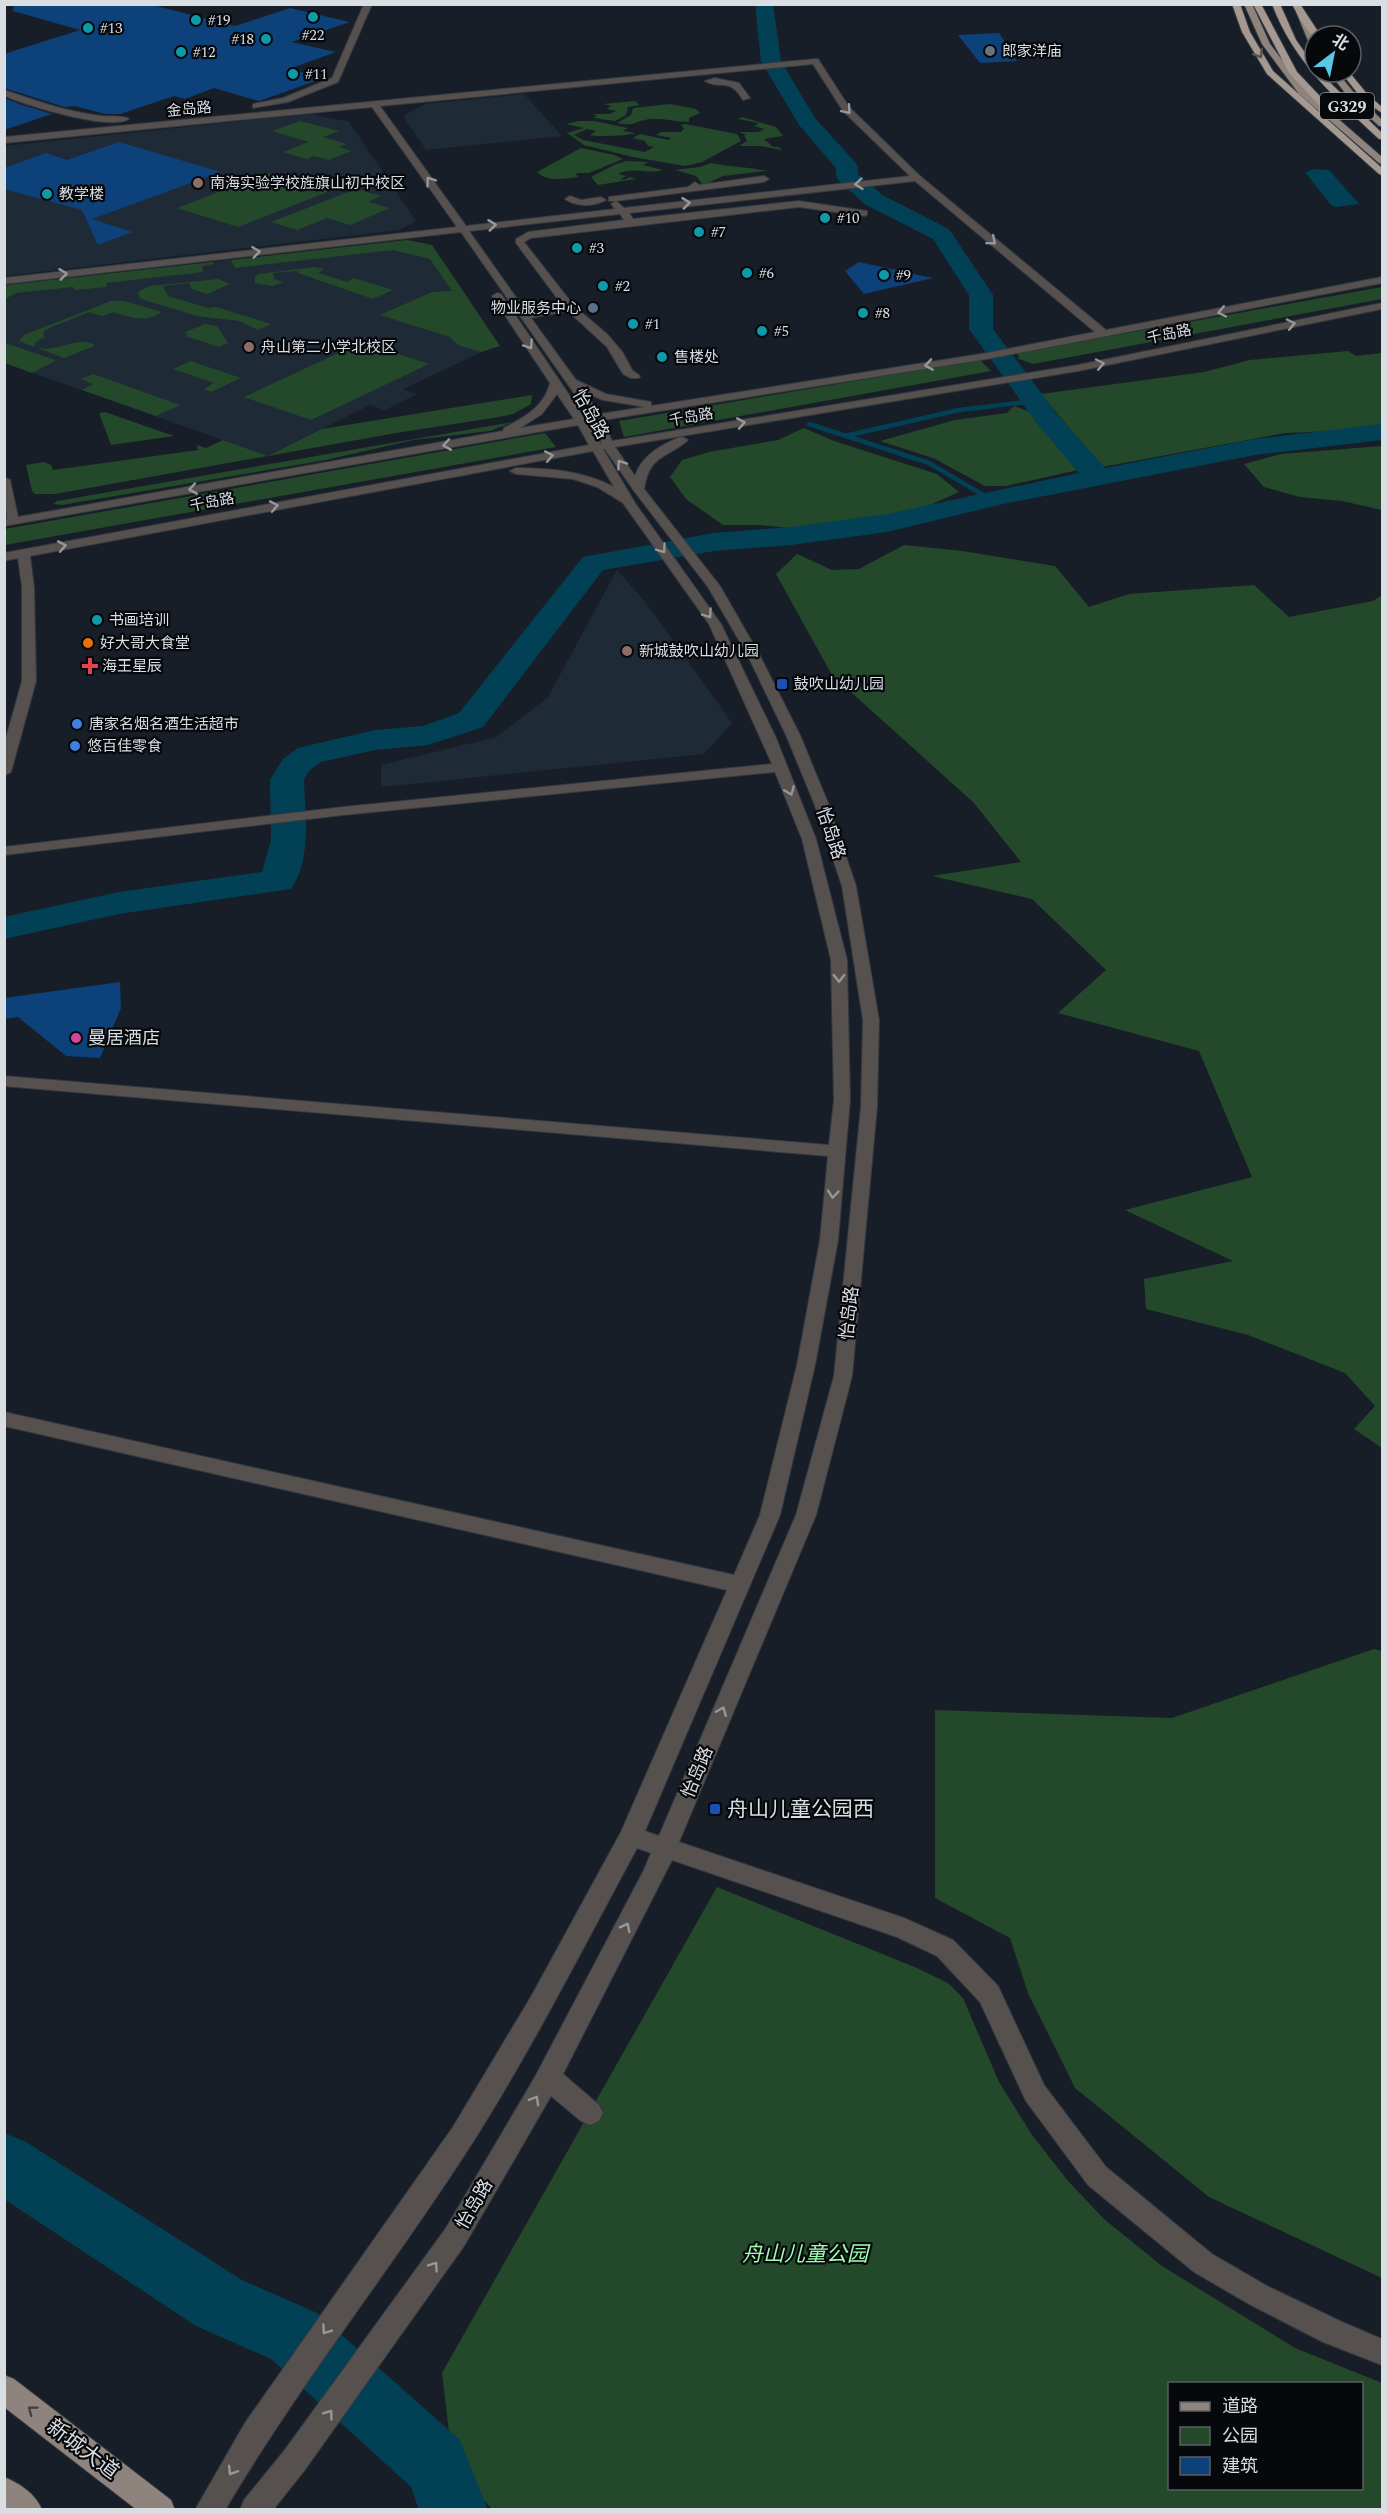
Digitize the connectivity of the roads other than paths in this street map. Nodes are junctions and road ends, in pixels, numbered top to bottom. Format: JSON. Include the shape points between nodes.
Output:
{"nodes":[{"id":1,"x":368,"y":4,"type":"edge"},
{"id":2,"x":1236,"y":4,"type":"edge"},
{"id":3,"x":1248,"y":4,"type":"edge"},
{"id":4,"x":1257,"y":4,"type":"edge"},
{"id":5,"x":1276,"y":4,"type":"edge"},
{"id":6,"x":1296,"y":4,"type":"edge"},
{"id":7,"x":1305,"y":24,"type":"edge"},
{"id":8,"x":1307,"y":24,"type":"edge"},
{"id":9,"x":1303,"y":57,"type":"edge"},
{"id":10,"x":626,"y":83,"type":"junction"},
{"id":11,"x":1326,"y":84,"type":"edge"},
{"id":12,"x":1342,"y":84,"type":"edge"},
{"id":13,"x":1355,"y":84,"type":"edge"},
{"id":14,"x":614,"y":91,"type":"dead end"},
{"id":15,"x":4,"y":92,"type":"edge"},
{"id":16,"x":746,"y":98,"type":"dead end"},
{"id":17,"x":371,"y":105,"type":"junction"},
{"id":18,"x":245,"y":106,"type":"dead end"},
{"id":19,"x":1383,"y":111,"type":"edge"},
{"id":20,"x":151,"y":116,"type":"dead end"},
{"id":21,"x":1383,"y":124,"type":"edge"},
{"id":22,"x":1383,"y":137,"type":"edge"},
{"id":23,"x":4,"y":140,"type":"edge"},
{"id":24,"x":1383,"y":156,"type":"edge"},
{"id":25,"x":1383,"y":161,"type":"edge"},
{"id":26,"x":1383,"y":172,"type":"edge"},
{"id":27,"x":764,"y":178,"type":"dead end"},
{"id":28,"x":917,"y":178,"type":"junction"},
{"id":29,"x":570,"y":199,"type":"dead end"},
{"id":30,"x":612,"y":199,"type":"junction"},
{"id":31,"x":601,"y":200,"type":"junction"},
{"id":32,"x":621,"y":210,"type":"junction"},
{"id":33,"x":609,"y":211,"type":"junction"},
{"id":34,"x":716,"y":213,"type":"junction"},
{"id":35,"x":864,"y":213,"type":"dead end"},
{"id":36,"x":739,"y":218,"type":"dead end"},
{"id":37,"x":631,"y":222,"type":"junction"},
{"id":38,"x":464,"y":228,"type":"junction"},
{"id":39,"x":452,"y":230,"type":"junction"},
{"id":40,"x":1383,"y":280,"type":"edge"},
{"id":41,"x":4,"y":281,"type":"edge"},
{"id":42,"x":1383,"y":306,"type":"edge"},
{"id":43,"x":570,"y":308,"type":"junction"},
{"id":44,"x":525,"y":316,"type":"junction"},
{"id":45,"x":1104,"y":334,"type":"junction"},
{"id":46,"x":635,"y":376,"type":"dead end"},
{"id":47,"x":555,"y":383,"type":"junction"},
{"id":48,"x":572,"y":383,"type":"junction"},
{"id":49,"x":700,"y":402,"type":"junction"},
{"id":50,"x":597,"y":418,"type":"junction"},
{"id":51,"x":581,"y":421,"type":"junction"},
{"id":52,"x":700,"y":430,"type":"junction"},
{"id":53,"x":483,"y":438,"type":"junction"},
{"id":54,"x":609,"y":446,"type":"junction"},
{"id":55,"x":596,"y":447,"type":"junction"},
{"id":56,"x":461,"y":473,"type":"junction"},
{"id":57,"x":4,"y":480,"type":"edge"},
{"id":58,"x":638,"y":489,"type":"junction"},
{"id":59,"x":629,"y":503,"type":"junction"},
{"id":60,"x":9,"y":522,"type":"edge"},
{"id":61,"x":23,"y":553,"type":"junction"},
{"id":62,"x":4,"y":557,"type":"edge"},
{"id":63,"x":683,"y":563,"type":"junction"},
{"id":64,"x":781,"y":767,"type":"junction"},
{"id":65,"x":4,"y":772,"type":"edge"},
{"id":66,"x":4,"y":851,"type":"edge"},
{"id":67,"x":4,"y":1081,"type":"edge"},
{"id":68,"x":837,"y":1151,"type":"junction"},
{"id":69,"x":4,"y":1419,"type":"edge"},
{"id":70,"x":740,"y":1585,"type":"junction"},
{"id":71,"x":631,"y":1836,"type":"junction"},
{"id":72,"x":666,"y":1846,"type":"junction"},
{"id":73,"x":548,"y":2077,"type":"junction"},
{"id":74,"x":590,"y":2113,"type":"dead end"},
{"id":75,"x":1383,"y":2352,"type":"edge"},
{"id":76,"x":4,"y":2390,"type":"edge"},
{"id":77,"x":4,"y":2491,"type":"edge"},
{"id":78,"x":28,"y":2510,"type":"edge"},
{"id":79,"x":162,"y":2510,"type":"edge"},
{"id":80,"x":209,"y":2510,"type":"edge"},
{"id":81,"x":254,"y":2510,"type":"edge"}],
"edges":[{"from":1,"to":18,"type":"street","via":[[335,80],[285,100]]},
{"from":2,"to":26,"type":"highway","one_way":true,"via":[[1246,32],[1270,72]]},
{"from":3,"to":25,"type":"main road","via":[[1266,44],[1302,92]]},
{"from":4,"to":24,"type":"highway","number":"G329","via":[[1293,73],[1333,115]]},
{"from":5,"to":9,"type":"highway","number":"G329"},
{"from":6,"to":7,"type":"main road"},
{"from":6,"to":8,"type":"highway"},
{"from":10,"to":14,"type":"street"},
{"from":10,"to":16,"type":"street","via":[[640,87],[732,82],[742,87]]},
{"from":10,"to":17,"type":"street","name":"金岛路"},
{"from":10,"to":28,"type":"street","one_way":true,"via":[[815,62],[846,109]]},
{"from":11,"to":22,"type":"highway","number":"G329"},
{"from":12,"to":21,"type":"main road"},
{"from":13,"to":19,"type":"highway"},
{"from":15,"to":20,"type":"street","via":[[102,118]]},
{"from":17,"to":23,"type":"street","name":"金岛路"},
{"from":38,"to":17,"type":"street","name":"怡岛路","one_way":true},
{"from":17,"to":39,"type":"street"},
{"from":27,"to":30,"type":"street"},
{"from":28,"to":32,"type":"street"},
{"from":28,"to":45,"type":"street","one_way":true},
{"from":29,"to":31,"type":"street","via":[[580,203]]},
{"from":30,"to":31,"type":"street"},
{"from":30,"to":32,"type":"street"},
{"from":31,"to":33,"type":"street"},
{"from":32,"to":33,"type":"street"},
{"from":32,"to":37,"type":"street"},
{"from":38,"to":33,"type":"street","one_way":true},
{"from":34,"to":35,"type":"street","via":[[799,204]]},
{"from":34,"to":36,"type":"street"},
{"from":34,"to":37,"type":"street"},
{"from":37,"to":43,"type":"street","via":[[528,235],[519,241]]},
{"from":38,"to":39,"type":"street"},
{"from":38,"to":44,"type":"street","name":"怡岛路"},
{"from":41,"to":39,"type":"street","one_way":true},
{"from":39,"to":47,"type":"street","one_way":true},
{"from":40,"to":45,"type":"street","name":"千岛路","one_way":true},
{"from":52,"to":42,"type":"street","name":"千岛路","one_way":true,"via":[[1078,368]]},
{"from":43,"to":44,"type":"street"},
{"from":43,"to":46,"type":"street","via":[[602,336],[627,372]]},
{"from":44,"to":48,"type":"street","name":"怡岛路"},
{"from":45,"to":49,"type":"street","name":"千岛路","one_way":true},
{"from":47,"to":51,"type":"street"},
{"from":47,"to":53,"type":"street","via":[[550,401],[541,410],[518,425]]},
{"from":48,"to":49,"type":"street","via":[[616,400],[650,404]]},
{"from":48,"to":50,"type":"street","name":"怡岛路"},
{"from":49,"to":50,"type":"street","name":"千岛路"},
{"from":50,"to":51,"type":"street","name":"千岛路"},
{"from":50,"to":54,"type":"street","name":"怡岛路"},
{"from":51,"to":53,"type":"street","name":"千岛路"},
{"from":51,"to":55,"type":"street"},
{"from":52,"to":54,"type":"street","name":"千岛路"},
{"from":52,"to":58,"type":"street","via":[[656,454],[639,480]]},
{"from":53,"to":60,"type":"street","name":"千岛路","one_way":true},
{"from":54,"to":55,"type":"street","name":"千岛路"},
{"from":58,"to":54,"type":"street","name":"怡岛路","one_way":true},
{"from":56,"to":55,"type":"street","name":"千岛路","one_way":true},
{"from":55,"to":59,"type":"street"},
{"from":56,"to":59,"type":"street","via":[[565,473],[599,483]]},
{"from":61,"to":56,"type":"street","name":"千岛路","one_way":true},
{"from":57,"to":60,"type":"street"},
{"from":58,"to":63,"type":"street","name":"怡岛路","via":[[668,528]]},
{"from":59,"to":63,"type":"street","one_way":true,"via":[[649,531]]},
{"from":61,"to":62,"type":"street","name":"千岛路"},
{"from":61,"to":65,"type":"street","via":[[28,587],[29,681]]},
{"from":63,"to":64,"type":"street","one_way":true,"via":[[716,624]]},
{"from":72,"to":63,"type":"street","name":"怡岛路","one_way":true,"via":[[806,1515],[843,1376],[870,1096],[871,1020],[861,950],[849,886],[821,803],[793,735],[714,586]]},
{"from":64,"to":66,"type":"street","via":[[343,811]]},
{"from":64,"to":68,"type":"street","one_way":true,"via":[[809,839],[839,960],[842,1100]]},
{"from":67,"to":68,"type":"street"},
{"from":68,"to":70,"type":"street","one_way":true,"via":[[829,1240],[806,1365],[770,1515]]},
{"from":69,"to":70,"type":"street"},
{"from":70,"to":71,"type":"street"},
{"from":71,"to":72,"type":"street"},
{"from":71,"to":80,"type":"street","one_way":true,"via":[[541,2003],[462,2136],[255,2433]]},
{"from":73,"to":72,"type":"street","name":"怡岛路","one_way":true},
{"from":72,"to":75,"type":"street","via":[[904,1929],[945,1948],[989,1994],[1035,2093],[1097,2176],[1203,2264],[1301,2317]]},
{"from":73,"to":74,"type":"street"},
{"from":81,"to":73,"type":"street","name":"怡岛路","one_way":true,"via":[[294,2461],[455,2237]]},
{"from":79,"to":76,"type":"main road","name":"新城大道","one_way":true},
{"from":77,"to":78,"type":"main road"}]}
